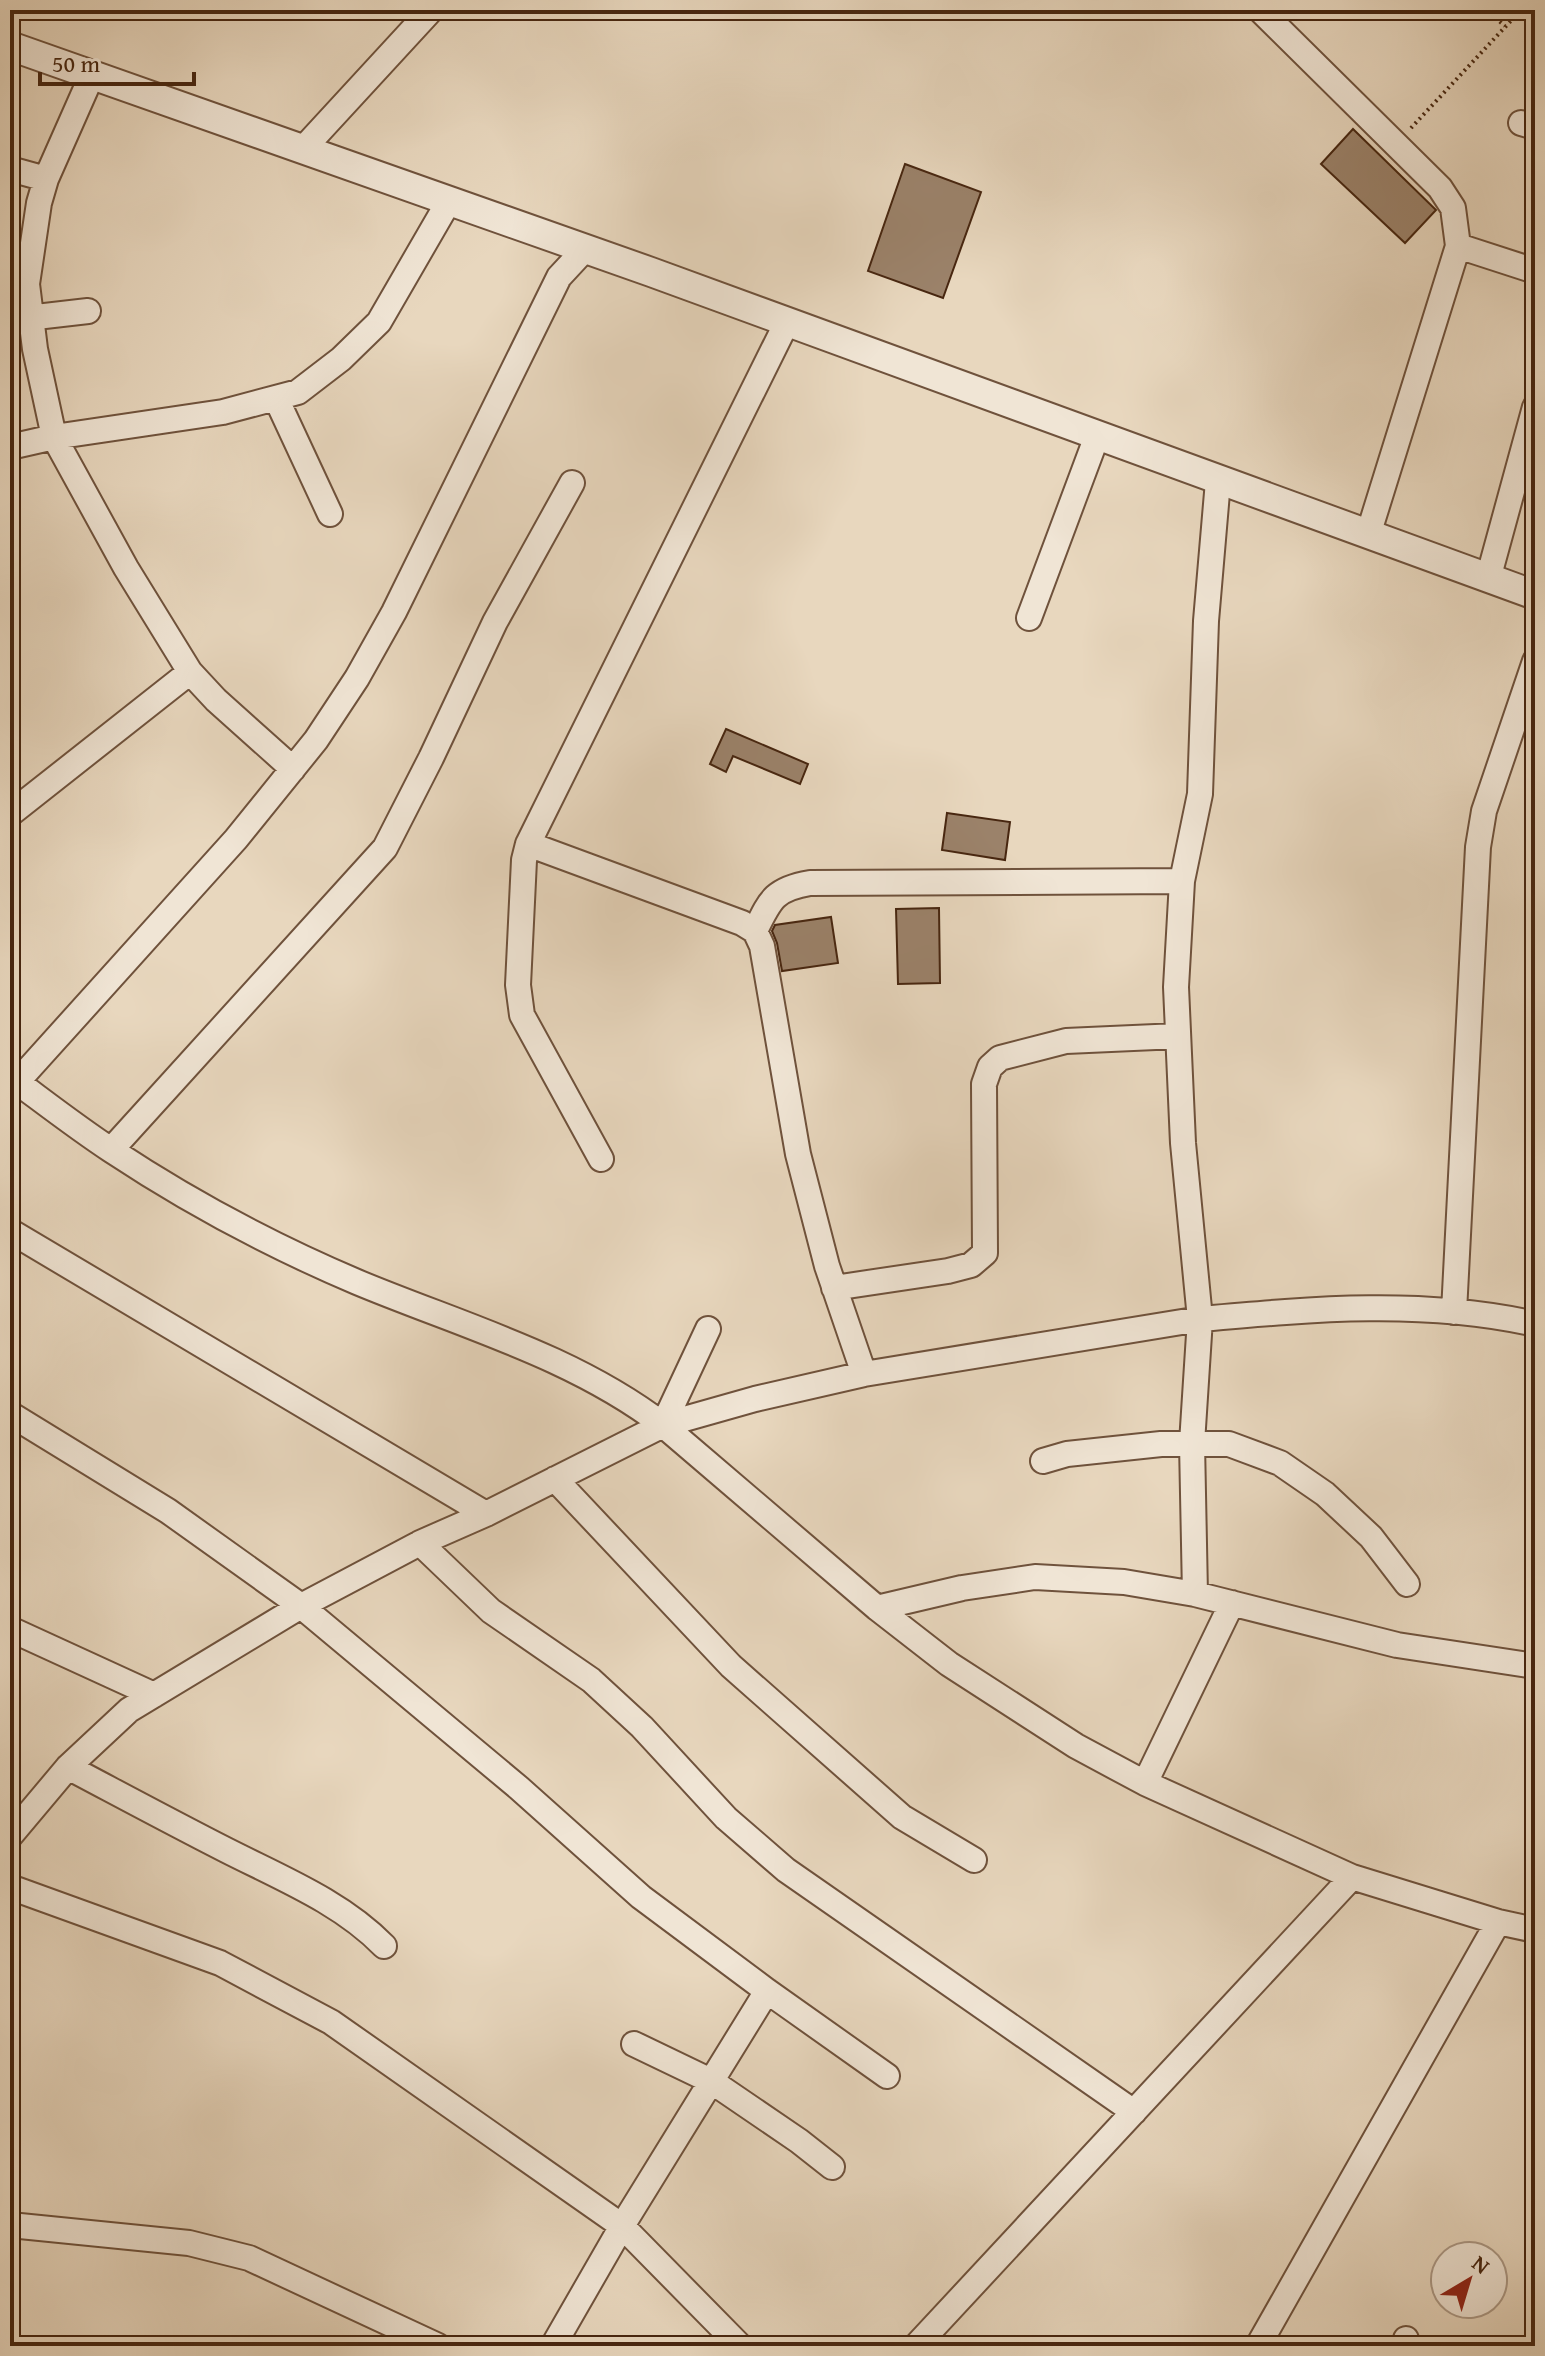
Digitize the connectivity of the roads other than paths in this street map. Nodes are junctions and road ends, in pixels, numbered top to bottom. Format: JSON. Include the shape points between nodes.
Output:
{"nodes":[{"id":1,"x":431,"y":10,"type":"edge"},
{"id":2,"x":1260,"y":10,"type":"edge"},
{"id":3,"x":10,"y":46,"type":"edge"},
{"id":4,"x":92,"y":75,"type":"junction"},
{"id":5,"x":303,"y":149,"type":"junction"},
{"id":6,"x":10,"y":169,"type":"edge"},
{"id":7,"x":46,"y":179,"type":"junction"},
{"id":8,"x":449,"y":201,"type":"junction"},
{"id":9,"x":1458,"y":246,"type":"junction"},
{"id":10,"x":585,"y":249,"type":"junction"},
{"id":11,"x":1535,"y":271,"type":"edge"},
{"id":12,"x":88,"y":311,"type":"dead end"},
{"id":13,"x":20,"y":319,"type":"edge"},
{"id":14,"x":787,"y":322,"type":"junction"},
{"id":15,"x":276,"y":398,"type":"junction"},
{"id":16,"x":1535,"y":407,"type":"edge"},
{"id":17,"x":1097,"y":436,"type":"junction"},
{"id":18,"x":54,"y":437,"type":"junction"},
{"id":19,"x":10,"y":447,"type":"edge"},
{"id":20,"x":1218,"y":481,"type":"junction"},
{"id":21,"x":572,"y":483,"type":"dead end"},
{"id":22,"x":330,"y":514,"type":"dead end"},
{"id":23,"x":1368,"y":535,"type":"junction"},
{"id":24,"x":1488,"y":579,"type":"junction"},
{"id":25,"x":1535,"y":595,"type":"edge"},
{"id":26,"x":1029,"y":618,"type":"dead end"},
{"id":27,"x":1535,"y":661,"type":"edge"},
{"id":28,"x":190,"y":672,"type":"junction"},
{"id":29,"x":293,"y":769,"type":"junction"},
{"id":30,"x":10,"y":814,"type":"edge"},
{"id":31,"x":528,"y":844,"type":"junction"},
{"id":32,"x":1182,"y":881,"type":"junction"},
{"id":33,"x":755,"y":931,"type":"junction"},
{"id":34,"x":1178,"y":1036,"type":"junction"},
{"id":35,"x":14,"y":1080,"type":"edge"},
{"id":36,"x":111,"y":1150,"type":"junction"},
{"id":37,"x":601,"y":1159,"type":"dead end"},
{"id":38,"x":10,"y":1231,"type":"edge"},
{"id":39,"x":834,"y":1288,"type":"junction"},
{"id":40,"x":1454,"y":1312,"type":"junction"},
{"id":41,"x":1200,"y":1319,"type":"junction"},
{"id":42,"x":1535,"y":1324,"type":"edge"},
{"id":43,"x":708,"y":1329,"type":"dead end"},
{"id":44,"x":864,"y":1374,"type":"junction"},
{"id":45,"x":10,"y":1414,"type":"edge"},
{"id":46,"x":663,"y":1425,"type":"junction"},
{"id":47,"x":1192,"y":1443,"type":"junction"},
{"id":48,"x":1043,"y":1461,"type":"dead end"},
{"id":49,"x":555,"y":1479,"type":"junction"},
{"id":50,"x":486,"y":1514,"type":"junction"},
{"id":51,"x":420,"y":1543,"type":"junction"},
{"id":52,"x":1407,"y":1584,"type":"dead end"},
{"id":53,"x":1195,"y":1594,"type":"junction"},
{"id":54,"x":1232,"y":1603,"type":"junction"},
{"id":55,"x":301,"y":1606,"type":"junction"},
{"id":56,"x":877,"y":1608,"type":"junction"},
{"id":57,"x":10,"y":1629,"type":"edge"},
{"id":58,"x":1535,"y":1666,"type":"edge"},
{"id":59,"x":154,"y":1695,"type":"junction"},
{"id":60,"x":68,"y":1767,"type":"junction"},
{"id":61,"x":1145,"y":1783,"type":"junction"},
{"id":62,"x":10,"y":1836,"type":"edge"},
{"id":63,"x":974,"y":1860,"type":"dead end"},
{"id":64,"x":1352,"y":1877,"type":"junction"},
{"id":65,"x":10,"y":1887,"type":"edge"},
{"id":66,"x":1498,"y":1922,"type":"junction"},
{"id":67,"x":1535,"y":1930,"type":"edge"},
{"id":68,"x":384,"y":1946,"type":"dead end"},
{"id":69,"x":767,"y":1991,"type":"junction"},
{"id":70,"x":634,"y":2044,"type":"dead end"},
{"id":71,"x":887,"y":2076,"type":"dead end"},
{"id":72,"x":711,"y":2081,"type":"junction"},
{"id":73,"x":1134,"y":2112,"type":"junction"},
{"id":74,"x":832,"y":2167,"type":"dead end"},
{"id":75,"x":10,"y":2225,"type":"edge"},
{"id":76,"x":622,"y":2226,"type":"junction"},
{"id":77,"x":438,"y":2346,"type":"edge"},
{"id":78,"x":553,"y":2346,"type":"edge"},
{"id":79,"x":740,"y":2346,"type":"edge"},
{"id":80,"x":916,"y":2346,"type":"edge"},
{"id":81,"x":1258,"y":2346,"type":"edge"}],
"edges":[{"from":1,"to":5,"type":"street"},
{"from":2,"to":9,"type":"street","via":[[1440,188],[1453,208]]},
{"from":3,"to":4,"type":"street"},
{"from":4,"to":5,"type":"street"},
{"from":4,"to":7,"type":"street"},
{"from":5,"to":8,"type":"street"},
{"from":6,"to":7,"type":"street"},
{"from":7,"to":13,"type":"street"},
{"from":8,"to":10,"type":"street"},
{"from":8,"to":15,"type":"street","via":[[379,322],[298,392]]},
{"from":9,"to":11,"type":"street"},
{"from":9,"to":23,"type":"street"},
{"from":10,"to":14,"type":"street"},
{"from":10,"to":29,"type":"street","via":[[559,277],[387,626]]},
{"from":12,"to":13,"type":"street"},
{"from":13,"to":18,"type":"street","via":[[35,349]]},
{"from":14,"to":17,"type":"street"},
{"from":14,"to":31,"type":"street"},
{"from":15,"to":18,"type":"street","via":[[223,412]]},
{"from":15,"to":22,"type":"street"},
{"from":16,"to":24,"type":"street"},
{"from":17,"to":20,"type":"street"},
{"from":17,"to":26,"type":"street"},
{"from":18,"to":19,"type":"street"},
{"from":18,"to":28,"type":"street"},
{"from":20,"to":23,"type":"street"},
{"from":20,"to":32,"type":"street","via":[[1200,794]]},
{"from":21,"to":36,"type":"street","via":[[495,622],[385,848]]},
{"from":23,"to":24,"type":"street"},
{"from":24,"to":25,"type":"street"},
{"from":27,"to":40,"type":"street","via":[[1484,811],[1478,847]]},
{"from":28,"to":29,"type":"street"},
{"from":28,"to":30,"type":"street"},
{"from":29,"to":35,"type":"street","via":[[236,839]]},
{"from":31,"to":33,"type":"street"},
{"from":31,"to":37,"type":"street","via":[[518,985],[522,1015]]},
{"from":32,"to":33,"type":"street","via":[[810,883],[788,887],[770,900]]},
{"from":32,"to":34,"type":"street"},
{"from":33,"to":39,"type":"street","via":[[762,946],[798,1154]]},
{"from":34,"to":39,"type":"street","via":[[1066,1041],[1000,1058],[984,1084],[985,1253],[971,1265],[948,1271]]},
{"from":34,"to":41,"type":"street"},
{"from":35,"to":36,"type":"street"},
{"from":36,"to":46,"type":"street","via":[[242,1227],[356,1282],[468,1323],[598,1384]]},
{"from":38,"to":50,"type":"street"},
{"from":39,"to":44,"type":"street"},
{"from":40,"to":41,"type":"street","via":[[1298,1310]]},
{"from":40,"to":42,"type":"street"},
{"from":41,"to":44,"type":"street"},
{"from":41,"to":47,"type":"street"},
{"from":43,"to":46,"type":"street"},
{"from":44,"to":46,"type":"street"},
{"from":45,"to":55,"type":"street","via":[[168,1511]]},
{"from":46,"to":49,"type":"street"},
{"from":46,"to":56,"type":"street"},
{"from":47,"to":48,"type":"street","via":[[1067,1454]]},
{"from":47,"to":52,"type":"street","via":[[1229,1444],[1280,1463],[1325,1494],[1371,1537]]},
{"from":47,"to":53,"type":"street"},
{"from":49,"to":50,"type":"street"},
{"from":49,"to":63,"type":"street","via":[[731,1666],[902,1817]]},
{"from":50,"to":51,"type":"street"},
{"from":51,"to":55,"type":"street"},
{"from":51,"to":73,"type":"street","via":[[491,1611],[591,1680],[726,1818],[786,1870]]},
{"from":53,"to":54,"type":"street"},
{"from":53,"to":56,"type":"street","via":[[1124,1582],[1035,1577]]},
{"from":54,"to":58,"type":"street","via":[[1397,1645]]},
{"from":54,"to":61,"type":"street"},
{"from":55,"to":59,"type":"street"},
{"from":55,"to":69,"type":"street","via":[[641,1897]]},
{"from":56,"to":61,"type":"street","via":[[949,1664],[1076,1746]]},
{"from":57,"to":59,"type":"street"},
{"from":59,"to":60,"type":"street","via":[[129,1710]]},
{"from":60,"to":62,"type":"street"},
{"from":60,"to":68,"type":"street","via":[[306,1890],[364,1926]]},
{"from":61,"to":64,"type":"street"},
{"from":64,"to":66,"type":"street"},
{"from":64,"to":73,"type":"street"},
{"from":65,"to":76,"type":"street","via":[[220,1963],[331,2022]]},
{"from":66,"to":67,"type":"street"},
{"from":66,"to":81,"type":"street"},
{"from":69,"to":71,"type":"street"},
{"from":69,"to":72,"type":"street"},
{"from":70,"to":72,"type":"street"},
{"from":72,"to":74,"type":"street"},
{"from":72,"to":76,"type":"street"},
{"from":73,"to":80,"type":"street"},
{"from":75,"to":77,"type":"street","via":[[189,2243],[249,2258]]},
{"from":76,"to":78,"type":"street"},
{"from":76,"to":79,"type":"street"}]}
